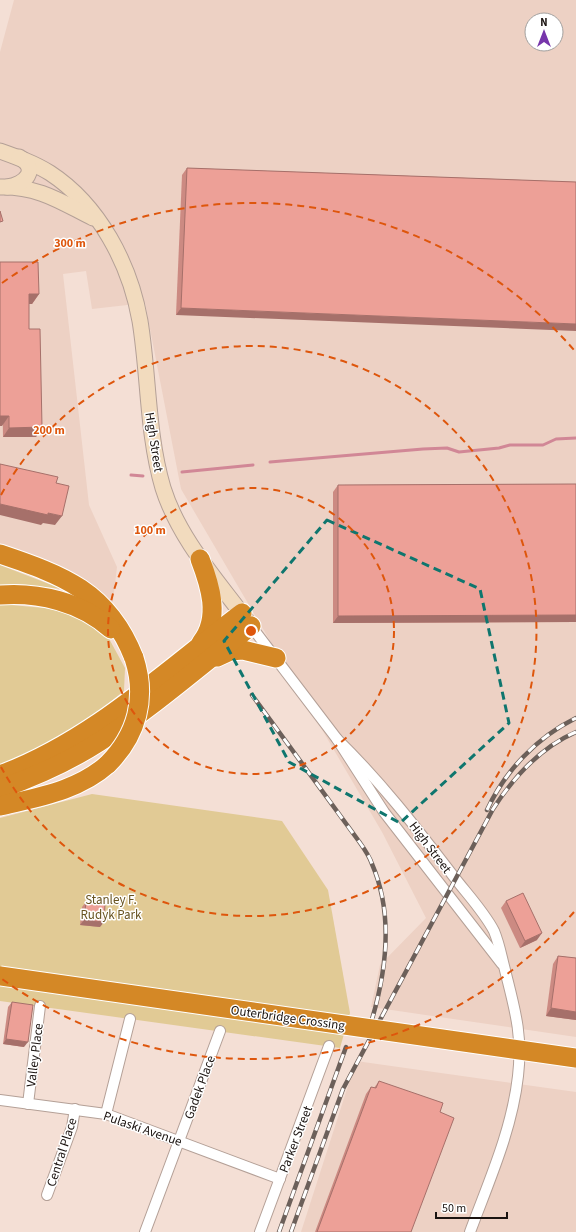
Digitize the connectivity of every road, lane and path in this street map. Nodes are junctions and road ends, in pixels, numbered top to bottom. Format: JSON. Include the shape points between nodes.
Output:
{"nodes":[{"id":1,"x":0,"y":145,"type":"edge"},
{"id":2,"x":0,"y":151,"type":"edge"},
{"id":3,"x":26,"y":161,"type":"junction"},
{"id":4,"x":2,"y":187,"type":"edge"},
{"id":5,"x":98,"y":220,"type":"junction"},
{"id":6,"x":0,"y":554,"type":"edge"},
{"id":7,"x":200,"y":559,"type":"junction"},
{"id":8,"x":0,"y":594,"type":"edge"},
{"id":9,"x":247,"y":620,"type":"junction"},
{"id":10,"x":200,"y":655,"type":"junction"},
{"id":11,"x":134,"y":658,"type":"junction"},
{"id":12,"x":276,"y":658,"type":"junction"},
{"id":13,"x":337,"y":740,"type":"junction"},
{"id":14,"x":0,"y":775,"type":"edge"},
{"id":15,"x":0,"y":789,"type":"edge"},
{"id":16,"x":0,"y":806,"type":"edge"},
{"id":17,"x":504,"y":967,"type":"junction"},
{"id":18,"x":0,"y":976,"type":"edge"},
{"id":19,"x":0,"y":987,"type":"edge"},
{"id":20,"x":40,"y":1006,"type":"dead end"},
{"id":21,"x":130,"y":1019,"type":"dead end"},
{"id":22,"x":220,"y":1031,"type":"dead end"},
{"id":23,"x":329,"y":1046,"type":"dead end"},
{"id":24,"x":576,"y":1058,"type":"edge"},
{"id":25,"x":576,"y":1069,"type":"edge"},
{"id":26,"x":0,"y":1100,"type":"edge"},
{"id":27,"x":28,"y":1104,"type":"junction"},
{"id":28,"x":75,"y":1110,"type":"junction"},
{"id":29,"x":106,"y":1114,"type":"junction"},
{"id":30,"x":179,"y":1140,"type":"junction"},
{"id":31,"x":280,"y":1179,"type":"junction"},
{"id":32,"x":47,"y":1195,"type":"dead end"},
{"id":33,"x":145,"y":1232,"type":"edge"},
{"id":34,"x":260,"y":1232,"type":"edge"},
{"id":35,"x":470,"y":1232,"type":"edge"}],
"edges":[{"from":1,"to":3,"type":"street"},
{"from":2,"to":3,"type":"street","name":"High Street"},
{"from":3,"to":4,"type":"street","via":[[29,168],[25,180],[17,185]]},
{"from":3,"to":5,"type":"street","name":"High Street","via":[[64,183]]},
{"from":4,"to":5,"type":"street","via":[[45,194]]},
{"from":5,"to":7,"type":"street","name":"High Street","via":[[125,267],[135,296],[153,440],[164,489],[176,521]]},
{"from":6,"to":11,"type":"highway","via":[[57,574],[82,589],[102,606],[112,619]]},
{"from":7,"to":9,"type":"street","name":"High Street"},
{"from":7,"to":10,"type":"highway","via":[[210,593],[212,617]]},
{"from":8,"to":11,"type":"highway","via":[[42,597],[81,608],[104,623],[124,643]]},
{"from":9,"to":10,"type":"highway"},
{"from":9,"to":12,"type":"street","name":"High Street"},
{"from":10,"to":12,"type":"highway","via":[[243,650]]},
{"from":10,"to":14,"type":"highway","via":[[84,734],[36,761]]},
{"from":10,"to":15,"type":"highway","via":[[134,718],[98,743],[52,768]]},
{"from":11,"to":16,"type":"highway","bridge":true,"via":[[139,680],[138,715],[128,739],[108,764],[94,776],[71,787]]},
{"from":12,"to":13,"type":"street","name":"High Street"},
{"from":13,"to":17,"type":"street","name":"High Street","via":[[384,812]]},
{"from":13,"to":17,"type":"street","name":"High Street","via":[[397,803],[484,916],[497,938]]},
{"from":17,"to":35,"type":"street","name":"High Street","via":[[512,992],[518,1026],[518,1076],[511,1116]]},
{"from":18,"to":24,"type":"highway","name":"Outerbridge Crossing","bridge":true},
{"from":19,"to":25,"type":"highway","name":"Outerbridge Crossing"},
{"from":20,"to":27,"type":"street","name":"Valley Place"},
{"from":21,"to":29,"type":"street"},
{"from":22,"to":30,"type":"street","name":"Gadek Place"},
{"from":23,"to":31,"type":"street","name":"Parker Street"},
{"from":26,"to":27,"type":"street","name":"Pulaski Avenue"},
{"from":27,"to":28,"type":"street","name":"Pulaski Avenue"},
{"from":28,"to":29,"type":"street","name":"Pulaski Avenue"},
{"from":28,"to":32,"type":"street","name":"Central Place","via":[[72,1127]]},
{"from":29,"to":30,"type":"street","name":"Pulaski Avenue"},
{"from":30,"to":31,"type":"street","name":"Pulaski Avenue"},
{"from":30,"to":33,"type":"street","name":"Gadek Place"},
{"from":31,"to":34,"type":"street","name":"Parker Street"}]}
